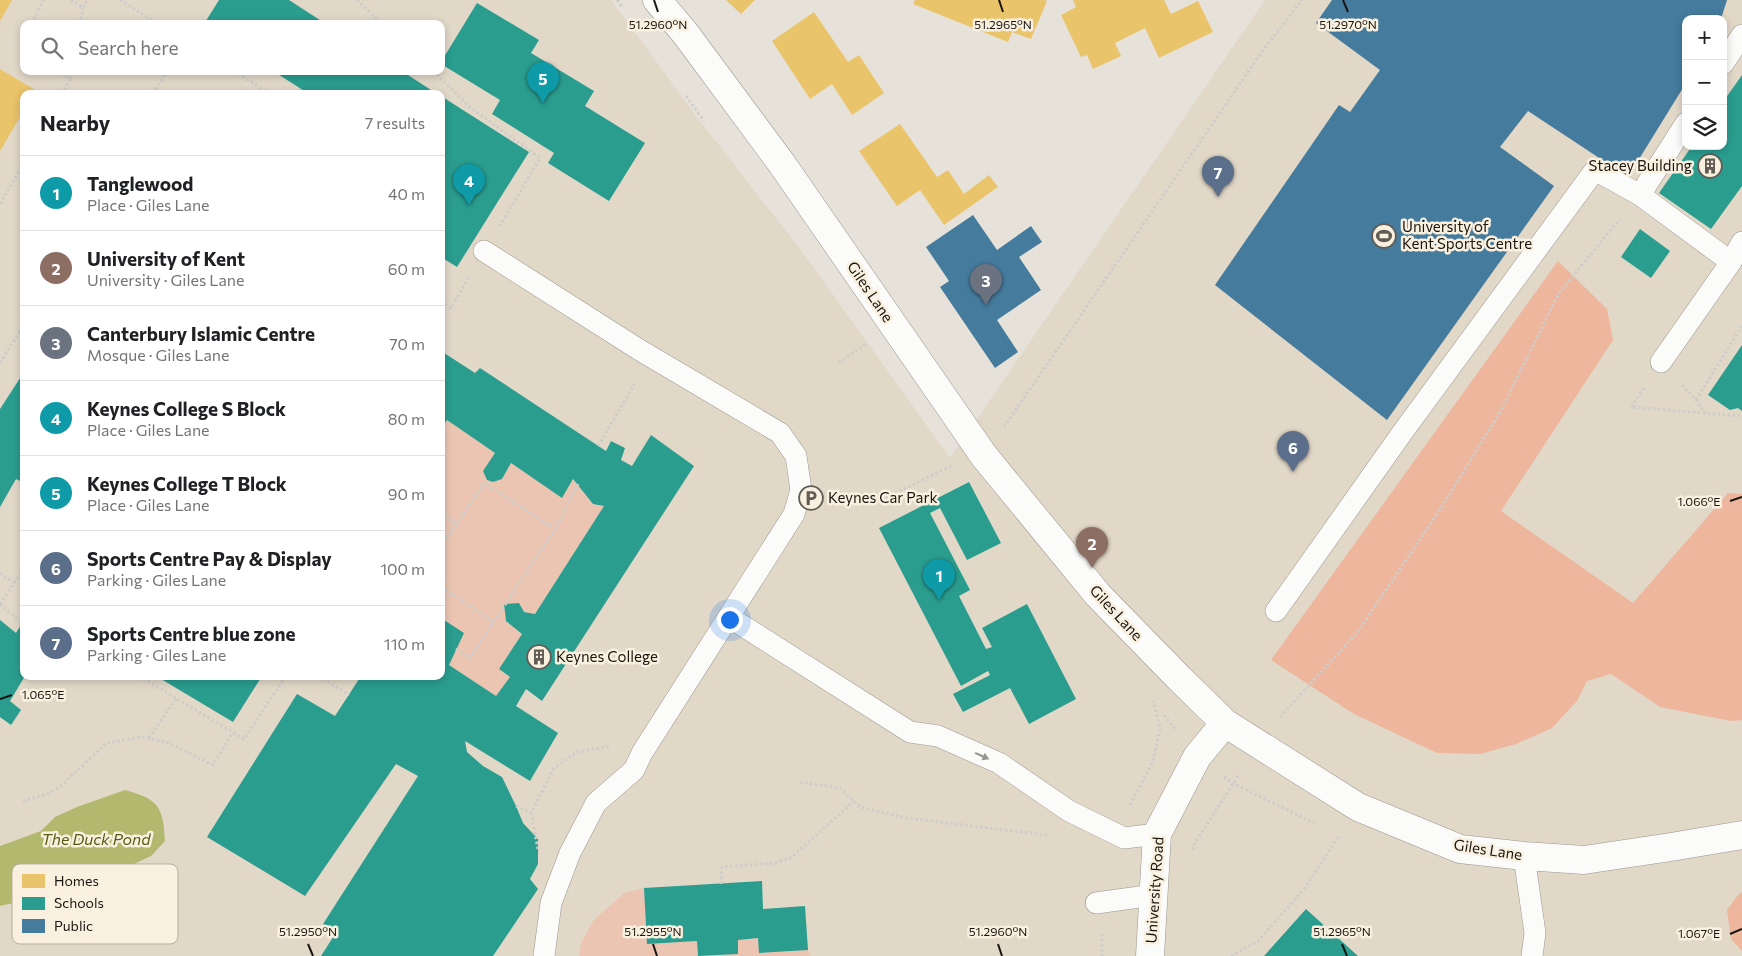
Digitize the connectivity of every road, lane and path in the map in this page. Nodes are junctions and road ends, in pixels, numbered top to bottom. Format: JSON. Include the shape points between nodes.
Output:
{"nodes":[{"id":1,"x":43,"y":0,"type":"edge"},
{"id":2,"x":72,"y":0,"type":"edge"},
{"id":3,"x":87,"y":0,"type":"edge"},
{"id":4,"x":120,"y":0,"type":"edge"},
{"id":5,"x":357,"y":0,"type":"edge"},
{"id":6,"x":657,"y":0,"type":"edge"},
{"id":7,"x":1302,"y":0,"type":"edge"},
{"id":8,"x":83,"y":8,"type":"junction"},
{"id":9,"x":34,"y":20,"type":"edge"},
{"id":10,"x":81,"y":20,"type":"edge"},
{"id":11,"x":152,"y":20,"type":"edge"},
{"id":12,"x":378,"y":20,"type":"edge"},
{"id":13,"x":1742,"y":35,"type":"edge"},
{"id":14,"x":1726,"y":60,"type":"edge"},
{"id":15,"x":64,"y":75,"type":"edge"},
{"id":16,"x":71,"y":75,"type":"edge"},
{"id":17,"x":165,"y":75,"type":"edge"},
{"id":18,"x":240,"y":75,"type":"edge"},
{"id":19,"x":437,"y":75,"type":"edge"},
{"id":20,"x":70,"y":79,"type":"junction"},
{"id":21,"x":64,"y":90,"type":"edge"},
{"id":22,"x":155,"y":90,"type":"edge"},
{"id":23,"x":264,"y":90,"type":"edge"},
{"id":24,"x":1682,"y":129,"type":"edge"},
{"id":25,"x":20,"y":169,"type":"edge"},
{"id":26,"x":1640,"y":195,"type":"junction"},
{"id":27,"x":0,"y":204,"type":"edge"},
{"id":28,"x":1742,"y":242,"type":"edge"},
{"id":29,"x":484,"y":251,"type":"junction"},
{"id":30,"x":1731,"y":262,"type":"junction"},
{"id":31,"x":445,"y":304,"type":"edge"},
{"id":32,"x":1742,"y":326,"type":"edge"},
{"id":33,"x":20,"y":330,"type":"edge"},
{"id":34,"x":873,"y":340,"type":"dead end"},
{"id":35,"x":839,"y":362,"type":"dead end"},
{"id":36,"x":1661,"y":362,"type":"junction"},
{"id":37,"x":0,"y":363,"type":"edge"},
{"id":38,"x":638,"y":378,"type":"dead end"},
{"id":39,"x":1696,"y":400,"type":"junction"},
{"id":40,"x":1705,"y":414,"type":"junction"},
{"id":41,"x":1742,"y":416,"type":"edge"},
{"id":42,"x":598,"y":446,"type":"dead end"},
{"id":43,"x":984,"y":456,"type":"junction"},
{"id":44,"x":954,"y":464,"type":"dead end"},
{"id":45,"x":578,"y":484,"type":"dead end"},
{"id":46,"x":861,"y":494,"type":"dead end"},
{"id":47,"x":445,"y":516,"type":"edge"},
{"id":48,"x":457,"y":524,"type":"junction"},
{"id":49,"x":555,"y":529,"type":"junction"},
{"id":50,"x":445,"y":541,"type":"edge"},
{"id":51,"x":0,"y":573,"type":"edge"},
{"id":52,"x":20,"y":574,"type":"edge"},
{"id":53,"x":14,"y":583,"type":"junction"},
{"id":54,"x":445,"y":590,"type":"edge"},
{"id":55,"x":0,"y":604,"type":"edge"},
{"id":56,"x":1276,"y":611,"type":"dead end"},
{"id":57,"x":729,"y":616,"type":"junction"},
{"id":58,"x":20,"y":621,"type":"edge"},
{"id":59,"x":494,"y":622,"type":"junction"},
{"id":60,"x":456,"y":649,"type":"dead end"},
{"id":61,"x":145,"y":680,"type":"edge"},
{"id":62,"x":283,"y":680,"type":"edge"},
{"id":63,"x":325,"y":680,"type":"edge"},
{"id":64,"x":349,"y":695,"type":"dead end"},
{"id":65,"x":176,"y":699,"type":"junction"},
{"id":66,"x":1152,"y":699,"type":"dead end"},
{"id":67,"x":1225,"y":723,"type":"junction"},
{"id":68,"x":233,"y":732,"type":"junction"},
{"id":69,"x":149,"y":738,"type":"junction"},
{"id":70,"x":1257,"y":744,"type":"junction"},
{"id":71,"x":800,"y":782,"type":"dead end"},
{"id":72,"x":23,"y":801,"type":"dead end"},
{"id":73,"x":854,"y":801,"type":"junction"},
{"id":74,"x":516,"y":806,"type":"dead end"},
{"id":75,"x":531,"y":813,"type":"dead end"},
{"id":76,"x":1322,"y":826,"type":"dead end"},
{"id":77,"x":1331,"y":831,"type":"dead end"},
{"id":78,"x":1115,"y":834,"type":"junction"},
{"id":79,"x":1157,"y":834,"type":"junction"},
{"id":80,"x":1742,"y":835,"type":"edge"},
{"id":81,"x":1054,"y":836,"type":"dead end"},
{"id":82,"x":1192,"y":855,"type":"dead end"},
{"id":83,"x":1524,"y":856,"type":"junction"},
{"id":84,"x":721,"y":884,"type":"dead end"},
{"id":85,"x":1154,"y":895,"type":"junction"},
{"id":86,"x":1096,"y":903,"type":"dead end"},
{"id":87,"x":544,"y":956,"type":"edge"},
{"id":88,"x":1150,"y":956,"type":"edge"},
{"id":89,"x":1231,"y":956,"type":"edge"},
{"id":90,"x":1532,"y":956,"type":"edge"}],
"edges":[{"from":1,"to":9,"type":"path"},
{"from":2,"to":8,"type":"path"},
{"from":3,"to":8,"type":"path"},
{"from":4,"to":11,"type":"path"},
{"from":5,"to":12,"type":"path"},
{"from":6,"to":43,"type":"street","name":"Giles Lane","via":[[686,33],[782,164]]},
{"from":7,"to":43,"type":"path","via":[[1261,53]]},
{"from":8,"to":10,"type":"path"},
{"from":13,"to":14,"type":"lane"},
{"from":15,"to":20,"type":"path"},
{"from":16,"to":20,"type":"path"},
{"from":17,"to":22,"type":"path"},
{"from":18,"to":23,"type":"path"},
{"from":19,"to":29,"type":"path","via":[[471,108],[540,158]]},
{"from":20,"to":21,"type":"path"},
{"from":24,"to":26,"type":"lane"},
{"from":25,"to":27,"type":"path"},
{"from":26,"to":30,"type":"lane"},
{"from":26,"to":56,"type":"lane","via":[[1594,170]]},
{"from":26,"to":70,"type":"path","via":[[1559,293],[1499,414],[1357,633]]},
{"from":28,"to":30,"type":"lane"},
{"from":29,"to":31,"type":"path","via":[[451,308]]},
{"from":29,"to":57,"type":"lane","via":[[638,349],[780,433],[796,456],[801,490],[794,514]]},
{"from":30,"to":36,"type":"lane"},
{"from":32,"to":39,"type":"path"},
{"from":33,"to":37,"type":"path"},
{"from":34,"to":35,"type":"path"},
{"from":36,"to":39,"type":"path"},
{"from":36,"to":40,"type":"path","via":[[1631,407]]},
{"from":38,"to":42,"type":"path"},
{"from":39,"to":40,"type":"path"},
{"from":40,"to":41,"type":"path"},
{"from":43,"to":67,"type":"street","name":"Giles Lane","via":[[1098,595]]},
{"from":44,"to":46,"type":"path","via":[[888,497]]},
{"from":45,"to":49,"type":"path"},
{"from":47,"to":48,"type":"path"},
{"from":48,"to":49,"type":"path","via":[[484,483]]},
{"from":48,"to":50,"type":"path"},
{"from":49,"to":59,"type":"path"},
{"from":51,"to":53,"type":"path"},
{"from":52,"to":53,"type":"path"},
{"from":53,"to":55,"type":"path"},
{"from":54,"to":59,"type":"path"},
{"from":55,"to":58,"type":"path"},
{"from":57,"to":78,"type":"lane","one_way":true,"via":[[910,732],[938,736],[999,763],[1069,811]]},
{"from":57,"to":87,"type":"lane","via":[[634,770],[596,803],[570,853],[550,903]]},
{"from":59,"to":60,"type":"path","via":[[470,658]]},
{"from":61,"to":65,"type":"path"},
{"from":62,"to":68,"type":"path","via":[[244,739]]},
{"from":63,"to":64,"type":"path"},
{"from":65,"to":68,"type":"path"},
{"from":65,"to":69,"type":"path"},
{"from":66,"to":78,"type":"path","via":[[1160,729],[1153,761]]},
{"from":67,"to":70,"type":"street","name":"Giles Lane"},
{"from":67,"to":79,"type":"street","name":"University Road","via":[[1197,757]]},
{"from":68,"to":69,"type":"path","via":[[214,765],[169,743]]},
{"from":69,"to":72,"type":"path","via":[[106,743],[59,788]]},
{"from":70,"to":83,"type":"street","name":"Giles Lane","via":[[1358,807],[1460,848]]},
{"from":71,"to":73,"type":"path","via":[[840,788]]},
{"from":73,"to":81,"type":"path","via":[[860,807],[906,818]]},
{"from":73,"to":84,"type":"path","via":[[792,857],[775,863],[722,867]]},
{"from":74,"to":75,"type":"path"},
{"from":76,"to":82,"type":"path","via":[[1232,783],[1194,846]]},
{"from":77,"to":89,"type":"path","via":[[1340,835],[1304,889],[1258,941]]},
{"from":78,"to":79,"type":"lane","via":[[1124,838]]},
{"from":79,"to":85,"type":"street","name":"University Road"},
{"from":80,"to":83,"type":"street","name":"Giles Lane","via":[[1584,860]]},
{"from":83,"to":90,"type":"lane","via":[[1535,933]]},
{"from":85,"to":86,"type":"lane"},
{"from":85,"to":88,"type":"street","name":"University Road"}]}
